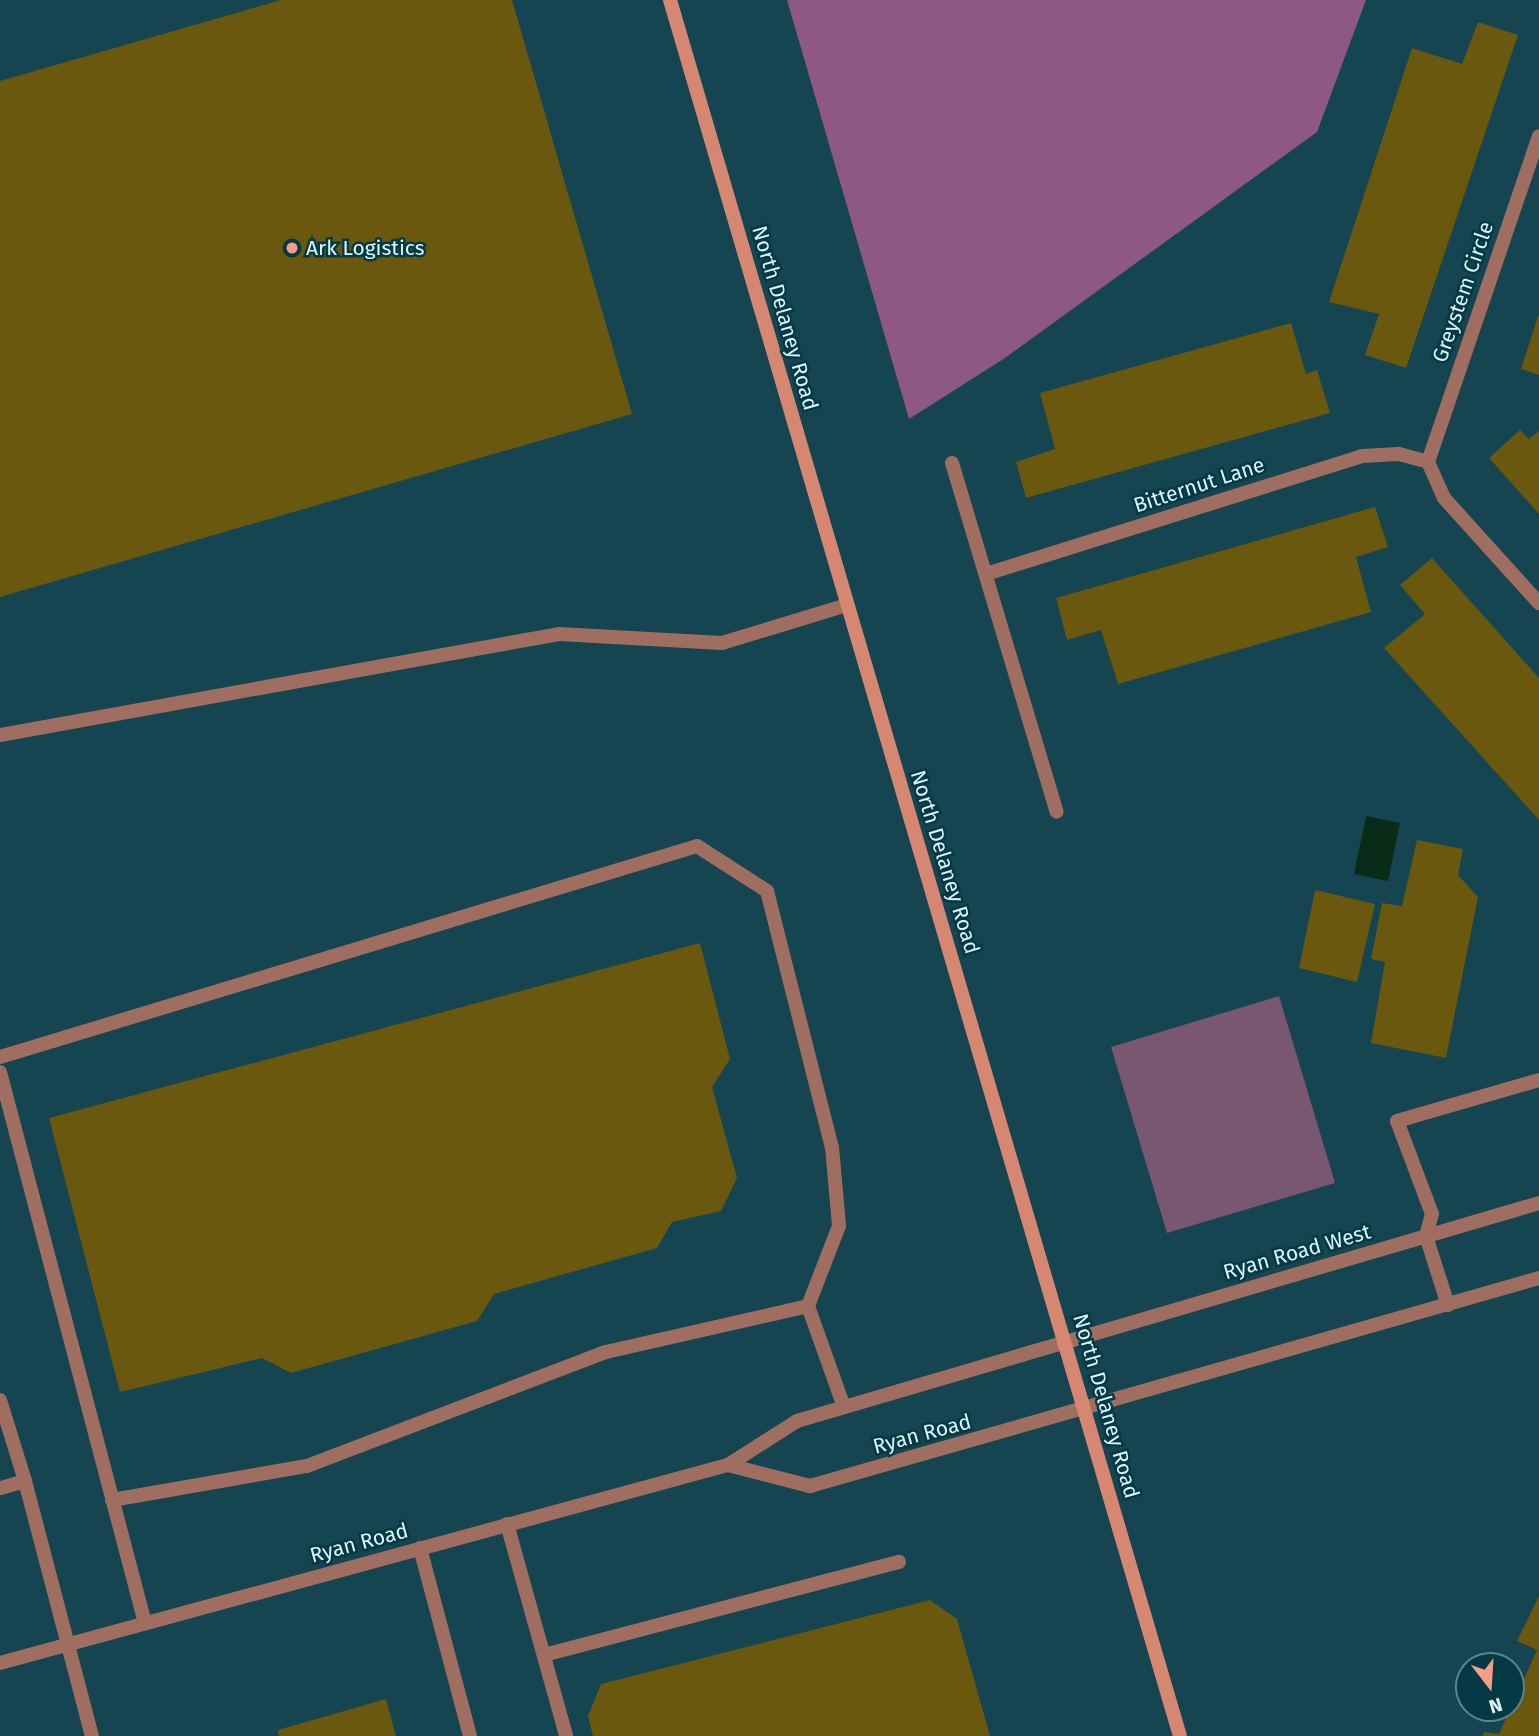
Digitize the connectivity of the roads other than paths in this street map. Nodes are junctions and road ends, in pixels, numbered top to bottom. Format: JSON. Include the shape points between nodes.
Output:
{"nodes":[{"id":1,"x":670,"y":0,"type":"edge"},
{"id":2,"x":1539,"y":136,"type":"edge"},
{"id":3,"x":1427,"y":462,"type":"junction"},
{"id":4,"x":952,"y":463,"type":"dead end"},
{"id":5,"x":986,"y":575,"type":"junction"},
{"id":6,"x":1539,"y":603,"type":"edge"},
{"id":7,"x":847,"y":605,"type":"junction"},
{"id":8,"x":0,"y":736,"type":"edge"},
{"id":9,"x":1057,"y":812,"type":"dead end"},
{"id":10,"x":0,"y":1057,"type":"edge"},
{"id":11,"x":0,"y":1072,"type":"edge"},
{"id":12,"x":1539,"y":1080,"type":"edge"},
{"id":13,"x":1539,"y":1203,"type":"edge"},
{"id":14,"x":1426,"y":1236,"type":"junction"},
{"id":15,"x":1539,"y":1278,"type":"edge"},
{"id":16,"x":1448,"y":1304,"type":"junction"},
{"id":17,"x":808,"y":1306,"type":"junction"},
{"id":18,"x":1065,"y":1339,"type":"junction"},
{"id":19,"x":0,"y":1400,"type":"edge"},
{"id":20,"x":844,"y":1407,"type":"junction"},
{"id":21,"x":1086,"y":1410,"type":"junction"},
{"id":22,"x":728,"y":1465,"type":"junction"},
{"id":23,"x":24,"y":1481,"type":"junction"},
{"id":24,"x":0,"y":1488,"type":"edge"},
{"id":25,"x":112,"y":1500,"type":"junction"},
{"id":26,"x":508,"y":1524,"type":"junction"},
{"id":27,"x":420,"y":1548,"type":"junction"},
{"id":28,"x":899,"y":1562,"type":"dead end"},
{"id":29,"x":145,"y":1623,"type":"junction"},
{"id":30,"x":69,"y":1644,"type":"junction"},
{"id":31,"x":544,"y":1655,"type":"junction"},
{"id":32,"x":0,"y":1662,"type":"edge"},
{"id":33,"x":92,"y":1736,"type":"edge"},
{"id":34,"x":470,"y":1736,"type":"edge"},
{"id":35,"x":566,"y":1736,"type":"edge"},
{"id":36,"x":1180,"y":1736,"type":"edge"}],
"edges":[{"from":1,"to":7,"type":"street","name":"North Delaney Road"},
{"from":2,"to":3,"type":"lane","name":"Greystem Circle"},
{"from":3,"to":5,"type":"lane","name":"Bitternut Lane","via":[[1399,454],[1362,456]]},
{"from":3,"to":6,"type":"lane","via":[[1444,498]]},
{"from":4,"to":5,"type":"lane"},
{"from":5,"to":9,"type":"lane"},
{"from":7,"to":8,"type":"lane","via":[[722,643],[558,634]]},
{"from":7,"to":18,"type":"street","name":"North Delaney Road"},
{"from":10,"to":17,"type":"lane","via":[[697,846],[767,891],[832,1147],[839,1226]]},
{"from":11,"to":25,"type":"lane"},
{"from":12,"to":14,"type":"lane","via":[[1397,1121],[1432,1214]]},
{"from":13,"to":14,"type":"lane","name":"Ryan Road West"},
{"from":14,"to":16,"type":"lane"},
{"from":14,"to":18,"type":"lane","name":"Ryan Road West"},
{"from":15,"to":16,"type":"lane"},
{"from":16,"to":21,"type":"lane"},
{"from":17,"to":20,"type":"lane"},
{"from":17,"to":25,"type":"lane","via":[[606,1352],[307,1466]]},
{"from":18,"to":20,"type":"lane","name":"Ryan Road"},
{"from":18,"to":21,"type":"street","name":"North Delaney Road"},
{"from":19,"to":23,"type":"lane"},
{"from":20,"to":22,"type":"lane","name":"Ryan Road","via":[[797,1421]]},
{"from":21,"to":22,"type":"lane","name":"Ryan Road","via":[[810,1486]]},
{"from":21,"to":36,"type":"street","name":"North Delaney Road"},
{"from":22,"to":26,"type":"lane","name":"Ryan Road"},
{"from":23,"to":24,"type":"lane"},
{"from":23,"to":30,"type":"lane"},
{"from":25,"to":29,"type":"lane"},
{"from":26,"to":27,"type":"lane","name":"Ryan Road"},
{"from":26,"to":31,"type":"lane"},
{"from":27,"to":29,"type":"lane","name":"Ryan Road"},
{"from":27,"to":34,"type":"lane"},
{"from":28,"to":31,"type":"lane"},
{"from":29,"to":30,"type":"lane","name":"Ryan Road"},
{"from":30,"to":32,"type":"lane","name":"Ryan Road"},
{"from":30,"to":33,"type":"lane"},
{"from":31,"to":35,"type":"lane"}]}
